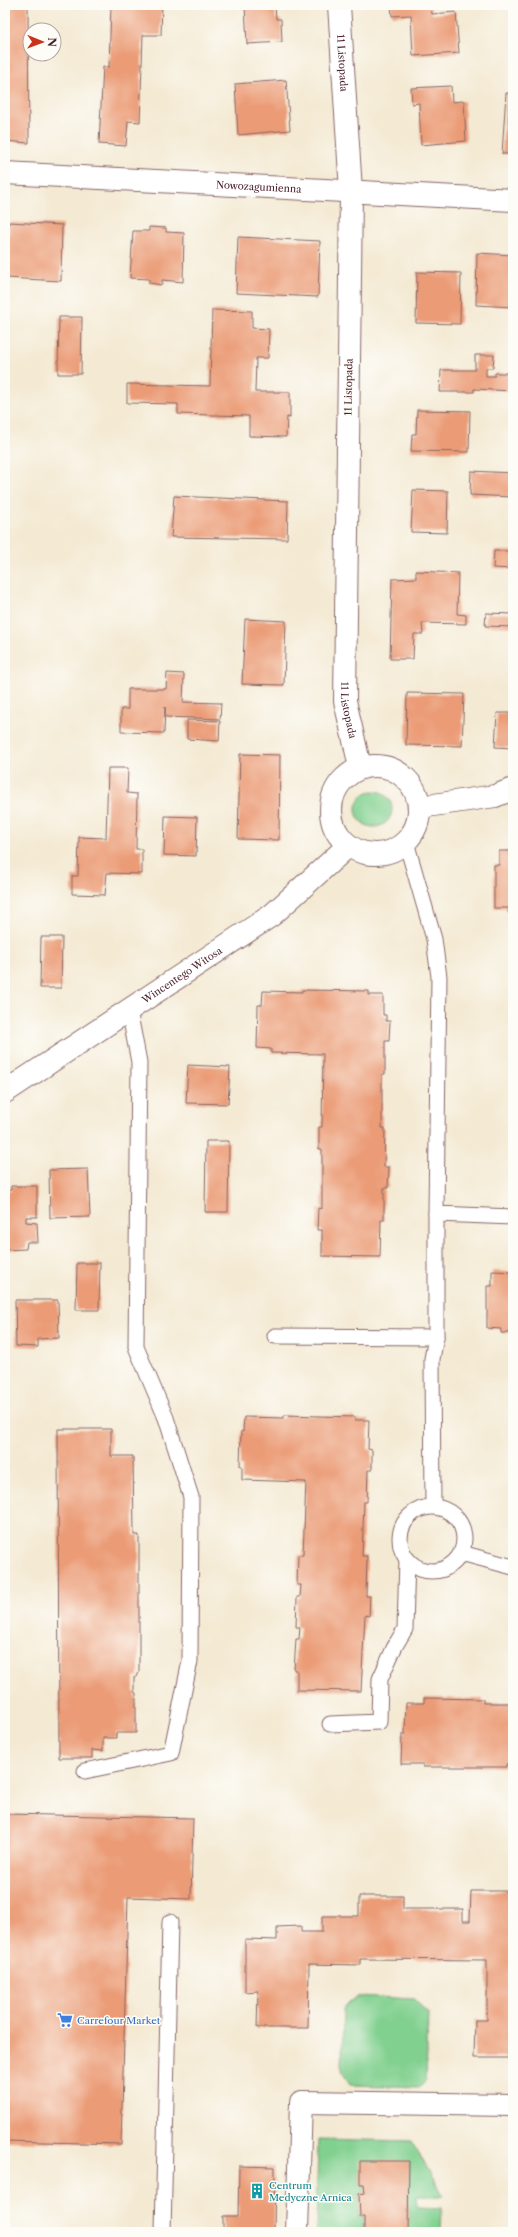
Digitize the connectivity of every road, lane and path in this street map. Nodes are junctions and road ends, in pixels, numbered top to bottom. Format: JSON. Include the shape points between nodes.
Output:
{"nodes":[{"id":1,"x":339,"y":5,"type":"edge"},
{"id":2,"x":5,"y":173,"type":"edge"},
{"id":3,"x":350,"y":191,"type":"junction"},
{"id":4,"x":513,"y":200,"type":"edge"},
{"id":5,"x":360,"y":767,"type":"junction"},
{"id":6,"x":513,"y":789,"type":"edge"},
{"id":7,"x":420,"y":807,"type":"junction"},
{"id":8,"x":406,"y":842,"type":"junction"},
{"id":9,"x":348,"y":846,"type":"junction"},
{"id":10,"x":129,"y":1010,"type":"junction"},
{"id":11,"x":5,"y":1092,"type":"edge"},
{"id":12,"x":436,"y":1214,"type":"junction"},
{"id":13,"x":513,"y":1217,"type":"edge"},
{"id":14,"x":275,"y":1336,"type":"dead end"},
{"id":15,"x":436,"y":1337,"type":"junction"},
{"id":16,"x":434,"y":1506,"type":"junction"},
{"id":17,"x":461,"y":1553,"type":"junction"},
{"id":18,"x":407,"y":1559,"type":"junction"},
{"id":19,"x":513,"y":1567,"type":"edge"},
{"id":20,"x":330,"y":1724,"type":"dead end"},
{"id":21,"x":85,"y":1771,"type":"dead end"},
{"id":22,"x":170,"y":1922,"type":"dead end"},
{"id":23,"x":513,"y":2105,"type":"edge"},
{"id":24,"x":162,"y":2232,"type":"edge"},
{"id":25,"x":297,"y":2232,"type":"edge"}],
"edges":[{"from":1,"to":3,"type":"street","name":"11 Listopada"},
{"from":2,"to":3,"type":"street","name":"Nowozagumienna"},
{"from":3,"to":4,"type":"street","name":"Nowozagumienna"},
{"from":3,"to":5,"type":"street","name":"11 Listopada","via":[[345,701]]},
{"from":5,"to":7,"type":"street","via":[[392,768],[411,784]]},
{"from":5,"to":9,"type":"street","via":[[343,778],[330,802],[334,828]]},
{"from":6,"to":7,"type":"street","via":[[495,796]]},
{"from":7,"to":8,"type":"street","via":[[417,826]]},
{"from":8,"to":9,"type":"street","via":[[389,852],[370,855]]},
{"from":8,"to":12,"type":"lane","via":[[434,939],[439,977]]},
{"from":9,"to":10,"type":"street","name":"Wincentego Witosa","via":[[272,915]]},
{"from":10,"to":11,"type":"street","name":"Wincentego Witosa"},
{"from":10,"to":21,"type":"lane","via":[[139,1062],[136,1347],[166,1418],[191,1497],[190,1661],[171,1753]]},
{"from":12,"to":13,"type":"lane"},
{"from":12,"to":15,"type":"lane"},
{"from":14,"to":15,"type":"lane"},
{"from":15,"to":16,"type":"lane","via":[[432,1359]]},
{"from":16,"to":17,"type":"lane","via":[[444,1508],[460,1522],[464,1532]]},
{"from":16,"to":18,"type":"lane","via":[[414,1512],[406,1520],[400,1540],[401,1550]]},
{"from":17,"to":18,"type":"lane","via":[[446,1568],[436,1571],[425,1570]]},
{"from":17,"to":19,"type":"lane"},
{"from":18,"to":20,"type":"lane","via":[[405,1629],[380,1679],[379,1722]]},
{"from":22,"to":24,"type":"lane"},
{"from":23,"to":25,"type":"street","via":[[301,2102]]}]}
